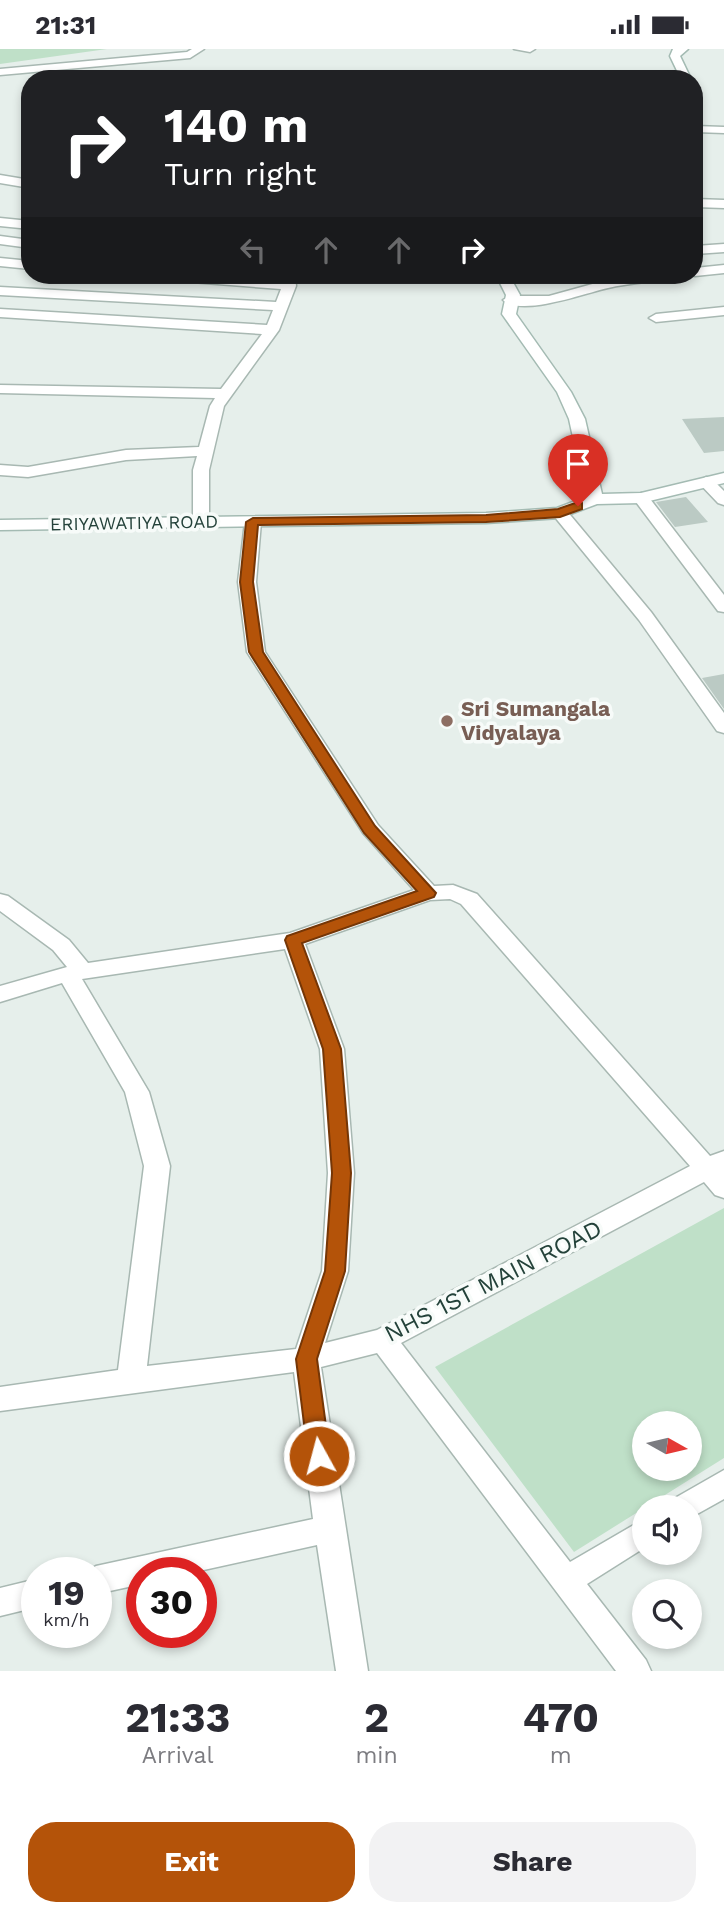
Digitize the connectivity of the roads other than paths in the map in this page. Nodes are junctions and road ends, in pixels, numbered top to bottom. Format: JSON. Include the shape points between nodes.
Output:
{"nodes":[{"id":1,"x":199,"y":49,"type":"edge"},
{"id":2,"x":519,"y":49,"type":"edge"},
{"id":3,"x":530,"y":49,"type":"edge"},
{"id":4,"x":682,"y":49,"type":"edge"},
{"id":5,"x":70,"y":66,"type":"junction"},
{"id":6,"x":21,"y":70,"type":"edge"},
{"id":7,"x":23,"y":70,"type":"edge"},
{"id":8,"x":72,"y":70,"type":"edge"},
{"id":9,"x":682,"y":70,"type":"edge"},
{"id":10,"x":0,"y":72,"type":"edge"},
{"id":11,"x":703,"y":129,"type":"edge"},
{"id":12,"x":724,"y":130,"type":"edge"},
{"id":13,"x":0,"y":179,"type":"edge"},
{"id":14,"x":21,"y":182,"type":"edge"},
{"id":15,"x":703,"y":203,"type":"edge"},
{"id":16,"x":724,"y":204,"type":"edge"},
{"id":17,"x":0,"y":222,"type":"edge"},
{"id":18,"x":21,"y":225,"type":"edge"},
{"id":19,"x":0,"y":240,"type":"edge"},
{"id":20,"x":21,"y":243,"type":"edge"},
{"id":21,"x":724,"y":248,"type":"edge"},
{"id":22,"x":703,"y":249,"type":"edge"},
{"id":23,"x":0,"y":262,"type":"edge"},
{"id":24,"x":21,"y":264,"type":"edge"},
{"id":25,"x":724,"y":269,"type":"edge"},
{"id":26,"x":703,"y":271,"type":"edge"},
{"id":27,"x":287,"y":284,"type":"edge"},
{"id":28,"x":508,"y":284,"type":"edge"},
{"id":29,"x":607,"y":284,"type":"edge"},
{"id":30,"x":0,"y":291,"type":"edge"},
{"id":31,"x":510,"y":300,"type":"junction"},
{"id":32,"x":283,"y":306,"type":"junction"},
{"id":33,"x":724,"y":311,"type":"edge"},
{"id":34,"x":0,"y":313,"type":"edge"},
{"id":35,"x":656,"y":318,"type":"dead end"},
{"id":36,"x":272,"y":330,"type":"junction"},
{"id":37,"x":0,"y":389,"type":"edge"},
{"id":38,"x":225,"y":394,"type":"junction"},
{"id":39,"x":205,"y":451,"type":"junction"},
{"id":40,"x":0,"y":471,"type":"edge"},
{"id":41,"x":724,"y":478,"type":"edge"},
{"id":42,"x":706,"y":482,"type":"junction"},
{"id":43,"x":642,"y":498,"type":"junction"},
{"id":44,"x":595,"y":499,"type":"junction"},
{"id":45,"x":724,"y":499,"type":"edge"},
{"id":46,"x":560,"y":513,"type":"junction"},
{"id":47,"x":201,"y":521,"type":"junction"},
{"id":48,"x":253,"y":522,"type":"junction"},
{"id":49,"x":0,"y":525,"type":"edge"},
{"id":50,"x":724,"y":607,"type":"edge"},
{"id":51,"x":724,"y":727,"type":"edge"},
{"id":52,"x":428,"y":893,"type":"junction"},
{"id":53,"x":0,"y":901,"type":"edge"},
{"id":54,"x":293,"y":940,"type":"junction"},
{"id":55,"x":75,"y":973,"type":"junction"},
{"id":56,"x":0,"y":994,"type":"edge"},
{"id":57,"x":718,"y":1173,"type":"edge"},
{"id":58,"x":383,"y":1339,"type":"junction"},
{"id":59,"x":306,"y":1359,"type":"junction"},
{"id":60,"x":131,"y":1380,"type":"junction"},
{"id":61,"x":0,"y":1399,"type":"edge"},
{"id":62,"x":724,"y":1483,"type":"edge"},
{"id":63,"x":702,"y":1497,"type":"edge"},
{"id":64,"x":329,"y":1529,"type":"junction"},
{"id":65,"x":632,"y":1540,"type":"edge"},
{"id":66,"x":112,"y":1576,"type":"edge"},
{"id":67,"x":568,"y":1580,"type":"junction"},
{"id":68,"x":21,"y":1596,"type":"edge"},
{"id":69,"x":0,"y":1601,"type":"edge"},
{"id":70,"x":352,"y":1671,"type":"edge"},
{"id":71,"x":635,"y":1671,"type":"edge"}],
"edges":[{"from":1,"to":5,"type":"street","via":[[190,55]]},
{"from":2,"to":3,"type":"street"},
{"from":4,"to":9,"type":"street","via":[[675,56]]},
{"from":5,"to":7,"type":"street"},
{"from":5,"to":8,"type":"street"},
{"from":6,"to":10,"type":"street"},
{"from":11,"to":12,"type":"street"},
{"from":13,"to":14,"type":"street"},
{"from":15,"to":16,"type":"street"},
{"from":17,"to":18,"type":"street"},
{"from":19,"to":20,"type":"street"},
{"from":21,"to":22,"type":"street"},
{"from":23,"to":24,"type":"street"},
{"from":25,"to":26,"type":"street"},
{"from":27,"to":32,"type":"street"},
{"from":28,"to":31,"type":"street"},
{"from":29,"to":31,"type":"street","via":[[550,300]]},
{"from":30,"to":32,"type":"street"},
{"from":31,"to":44,"type":"street","via":[[509,314],[564,392],[577,419]]},
{"from":32,"to":36,"type":"street"},
{"from":33,"to":35,"type":"street"},
{"from":34,"to":36,"type":"street"},
{"from":36,"to":38,"type":"street"},
{"from":37,"to":38,"type":"street"},
{"from":38,"to":39,"type":"street","via":[[217,406]]},
{"from":39,"to":40,"type":"street","via":[[126,455],[28,472]]},
{"from":39,"to":47,"type":"street"},
{"from":41,"to":42,"type":"street","name":"ERIYAWATIYA ROAD"},
{"from":42,"to":43,"type":"street","name":"ERIYAWATIYA ROAD"},
{"from":42,"to":45,"type":"street"},
{"from":43,"to":44,"type":"street","name":"ERIYAWATIYA ROAD"},
{"from":43,"to":50,"type":"street"},
{"from":44,"to":46,"type":"street","name":"ERIYAWATIYA ROAD"},
{"from":46,"to":48,"type":"street","name":"ERIYAWATIYA ROAD"},
{"from":46,"to":51,"type":"street","via":[[645,616]]},
{"from":47,"to":48,"type":"street","name":"ERIYAWATIYA ROAD"},
{"from":47,"to":49,"type":"street","name":"ERIYAWATIYA ROAD"},
{"from":48,"to":52,"type":"street","via":[[247,582],[256,652],[370,829]]},
{"from":52,"to":54,"type":"street"},
{"from":52,"to":57,"type":"street","via":[[453,892],[469,899]]},
{"from":53,"to":55,"type":"street","via":[[61,945]]},
{"from":54,"to":55,"type":"street"},
{"from":54,"to":59,"type":"street","via":[[332,1049],[341,1173],[335,1271]]},
{"from":55,"to":56,"type":"street"},
{"from":55,"to":60,"type":"street","via":[[137,1092],[157,1166]]},
{"from":57,"to":58,"type":"street","name":"NHS 1ST MAIN ROAD"},
{"from":58,"to":59,"type":"street","name":"NHS 1ST MAIN ROAD"},
{"from":58,"to":67,"type":"street"},
{"from":59,"to":60,"type":"street","name":"NHS 1ST MAIN ROAD"},
{"from":59,"to":64,"type":"street"},
{"from":60,"to":61,"type":"street","name":"NHS 1ST MAIN ROAD"},
{"from":62,"to":63,"type":"street"},
{"from":64,"to":66,"type":"street"},
{"from":64,"to":70,"type":"street"},
{"from":65,"to":67,"type":"street"},
{"from":67,"to":71,"type":"street"},
{"from":68,"to":69,"type":"street"}]}
